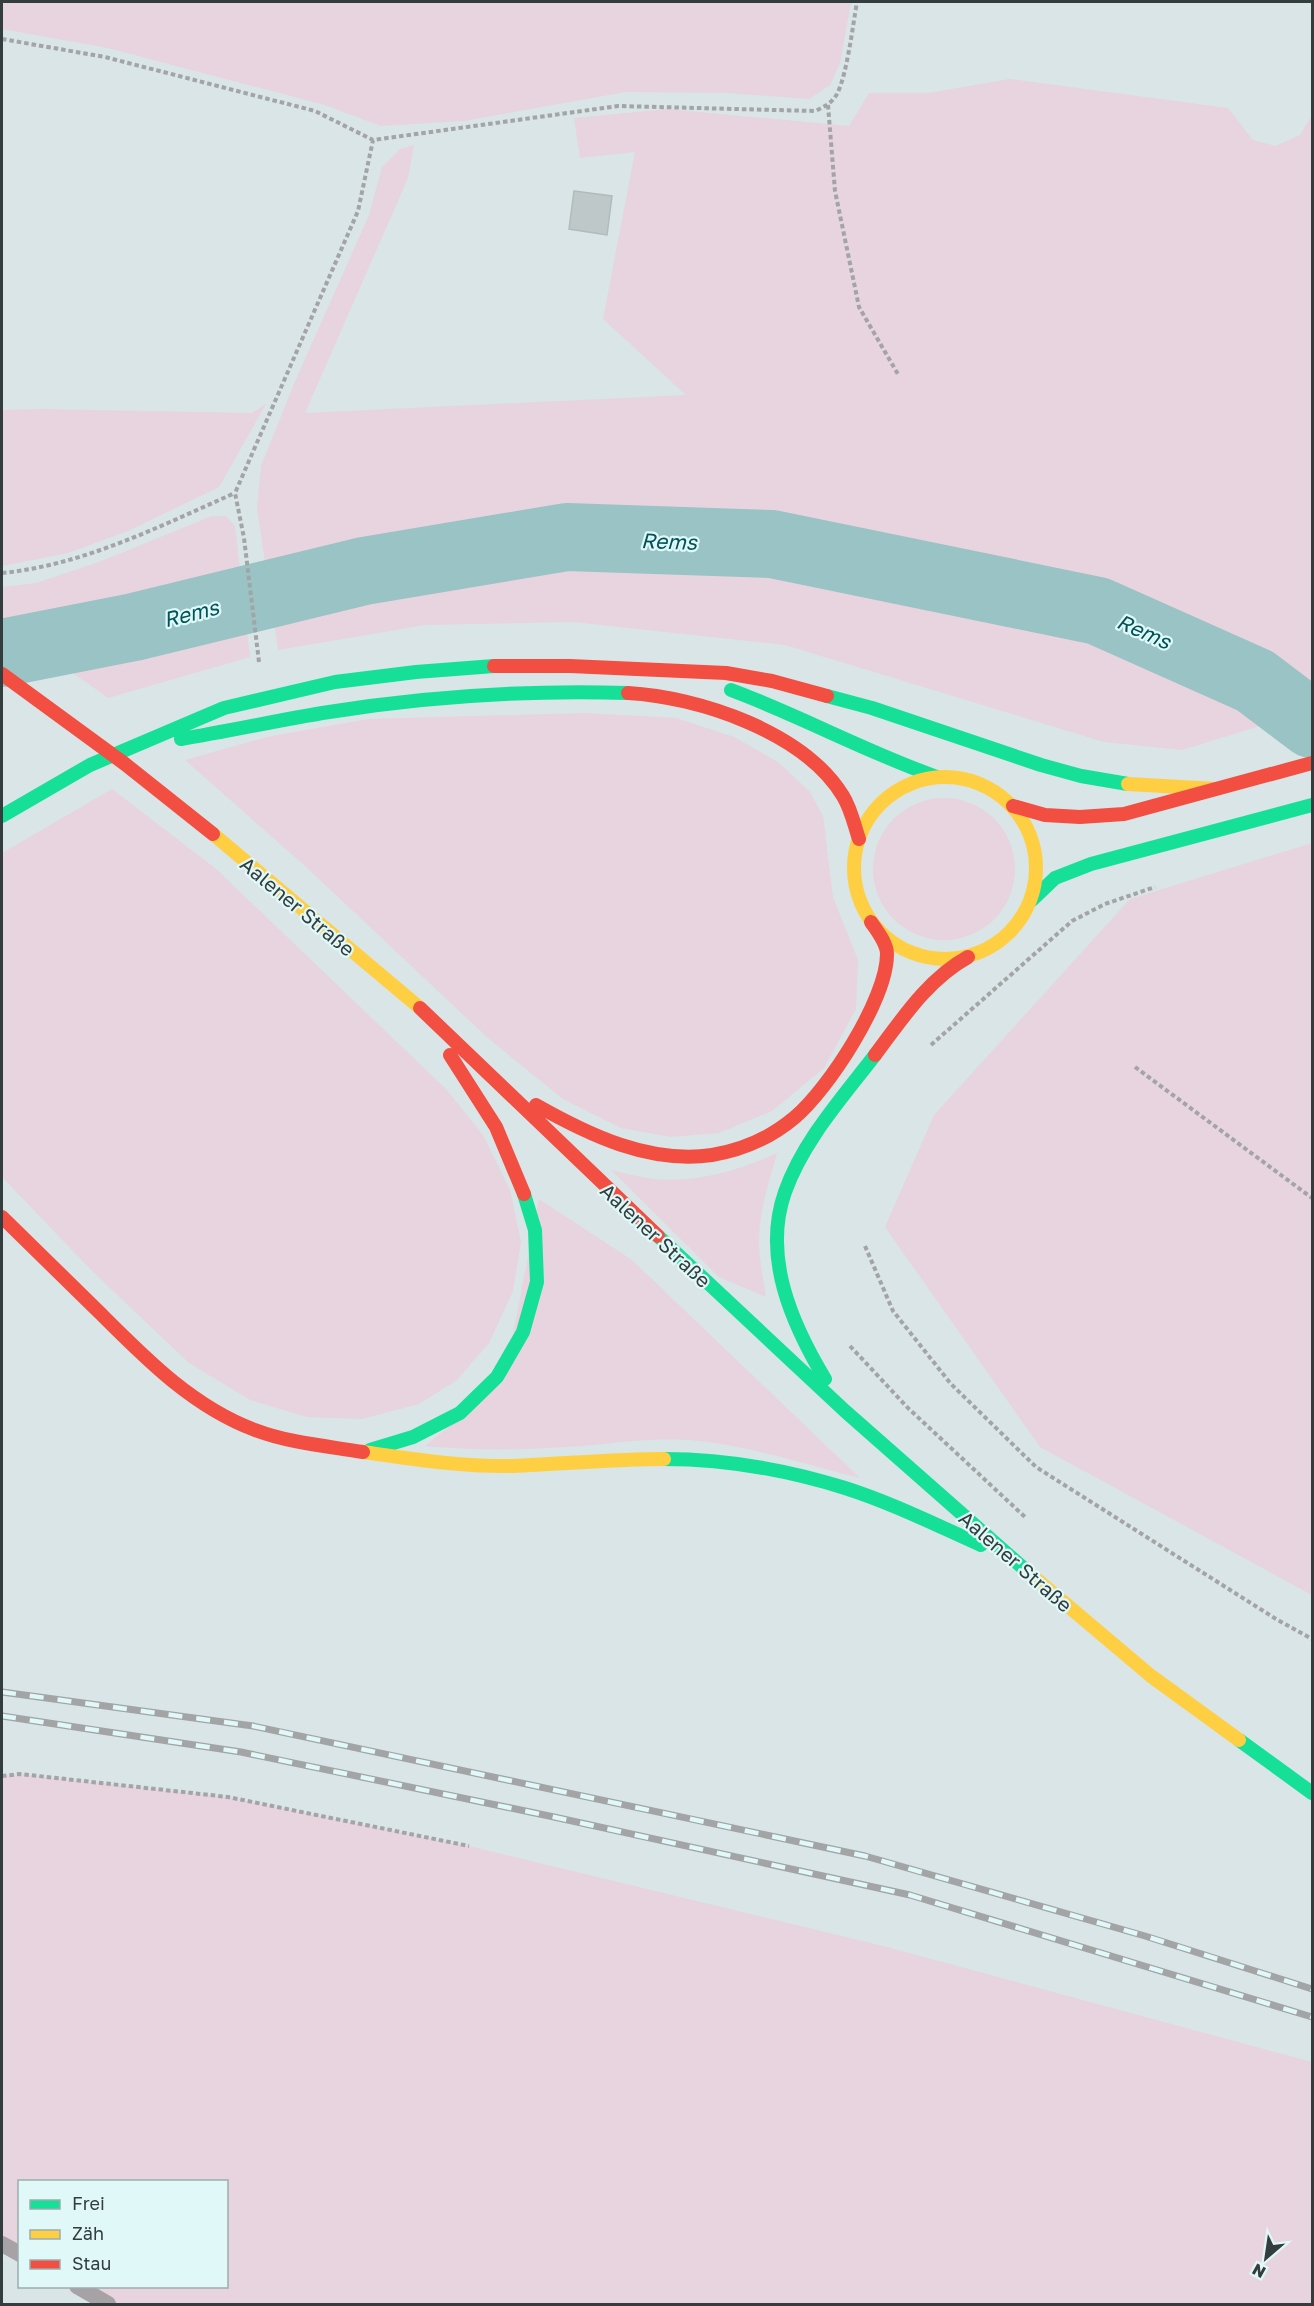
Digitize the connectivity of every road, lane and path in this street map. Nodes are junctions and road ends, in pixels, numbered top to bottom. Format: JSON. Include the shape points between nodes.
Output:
{"nodes":[{"id":1,"x":857,"y":2,"type":"edge"},
{"id":2,"x":2,"y":39,"type":"edge"},
{"id":3,"x":828,"y":105,"type":"junction"},
{"id":4,"x":374,"y":140,"type":"junction"},
{"id":5,"x":899,"y":376,"type":"dead end"},
{"id":6,"x":235,"y":493,"type":"junction"},
{"id":7,"x":2,"y":573,"type":"edge"},
{"id":8,"x":259,"y":660,"type":"dead end"},
{"id":9,"x":676,"y":671,"type":"junction"},
{"id":10,"x":2,"y":674,"type":"edge"},
{"id":11,"x":126,"y":749,"type":"junction"},
{"id":12,"x":1312,"y":763,"type":"edge"},
{"id":13,"x":937,"y":777,"type":"junction"},
{"id":14,"x":1216,"y":789,"type":"junction"},
{"id":15,"x":1013,"y":806,"type":"junction"},
{"id":16,"x":1312,"y":806,"type":"edge"},
{"id":17,"x":2,"y":816,"type":"edge"},
{"id":18,"x":859,"y":839,"type":"junction"},
{"id":19,"x":1032,"y":900,"type":"junction"},
{"id":20,"x":1105,"y":904,"type":"dead end"},
{"id":21,"x":871,"y":922,"type":"junction"},
{"id":22,"x":968,"y":957,"type":"junction"},
{"id":23,"x":420,"y":1008,"type":"junction"},
{"id":24,"x":923,"y":1052,"type":"dead end"},
{"id":25,"x":1135,"y":1066,"type":"dead end"},
{"id":26,"x":496,"y":1083,"type":"junction"},
{"id":27,"x":1312,"y":1198,"type":"edge"},
{"id":28,"x":2,"y":1217,"type":"edge"},
{"id":29,"x":865,"y":1246,"type":"dead end"},
{"id":30,"x":849,"y":1345,"type":"dead end"},
{"id":31,"x":845,"y":1411,"type":"junction"},
{"id":32,"x":360,"y":1453,"type":"junction"},
{"id":33,"x":1028,"y":1520,"type":"dead end"},
{"id":34,"x":1013,"y":1559,"type":"junction"},
{"id":35,"x":1312,"y":1639,"type":"edge"},
{"id":36,"x":2,"y":1776,"type":"edge"},
{"id":37,"x":1312,"y":1793,"type":"edge"},
{"id":38,"x":469,"y":1846,"type":"dead end"},
{"id":39,"x":2,"y":2244,"type":"edge"},
{"id":40,"x":18,"y":2253,"type":"edge"},
{"id":41,"x":80,"y":2288,"type":"edge"},
{"id":42,"x":108,"y":2304,"type":"edge"}],
"edges":[{"from":1,"to":3,"type":"path","via":[[843,79]]},
{"from":2,"to":4,"type":"path","via":[[105,57],[315,111]]},
{"from":3,"to":4,"type":"path","via":[[801,112],[618,106]]},
{"from":3,"to":5,"type":"path","via":[[835,191],[859,307]]},
{"from":4,"to":6,"type":"path","via":[[358,211]]},
{"from":6,"to":7,"type":"path","via":[[130,539],[35,570]]},
{"from":6,"to":8,"type":"path"},
{"from":9,"to":11,"type":"main road","via":[[497,666],[335,682],[224,708]]},
{"from":9,"to":13,"type":"main road","via":[[766,703],[863,749]]},
{"from":9,"to":14,"type":"main road","via":[[726,673],[820,693],[1081,776],[1130,784]]},
{"from":10,"to":23,"type":"main road","name":"Aalener Straße","bridge":true,"via":[[213,834]]},
{"from":11,"to":17,"type":"main road","via":[[90,765]]},
{"from":11,"to":18,"type":"main road","via":[[396,702],[487,693],[643,694],[729,714],[782,739],[827,777],[847,804]]},
{"from":12,"to":14,"type":"main road"},
{"from":13,"to":15,"type":"main road","via":[[974,782]]},
{"from":13,"to":18,"type":"main road","via":[[899,789],[883,801]]},
{"from":14,"to":15,"type":"main road","via":[[1124,814],[1080,818],[1045,815]]},
{"from":15,"to":19,"type":"main road","via":[[1027,827],[1035,850],[1037,875]]},
{"from":16,"to":19,"type":"main road","via":[[1091,864],[1055,879]]},
{"from":18,"to":21,"type":"main road","via":[[855,879]]},
{"from":19,"to":22,"type":"main road","via":[[1017,925],[995,945]]},
{"from":20,"to":24,"type":"path","via":[[1072,921]]},
{"from":21,"to":22,"type":"main road","via":[[889,941],[912,953],[940,959]]},
{"from":21,"to":26,"type":"main road","via":[[887,952],[881,984],[862,1026],[800,1112],[770,1135],[741,1148],[702,1156],[664,1155],[628,1147],[561,1119]]},
{"from":22,"to":31,"type":"main road","via":[[945,971],[909,1009],[815,1134],[785,1192],[776,1240],[782,1285],[806,1349]]},
{"from":23,"to":26,"type":"main road","name":"Aalener Straße"},
{"from":23,"to":32,"type":"main road","via":[[496,1127],[520,1180],[535,1230],[537,1282],[523,1332],[497,1377],[460,1413],[413,1437]]},
{"from":25,"to":27,"type":"path"},
{"from":26,"to":31,"type":"main road","name":"Aalener Straße"},
{"from":28,"to":32,"type":"main road","via":[[177,1386],[255,1430]]},
{"from":29,"to":35,"type":"path","via":[[893,1311],[951,1384],[1036,1467]]},
{"from":30,"to":33,"type":"path","via":[[908,1408]]},
{"from":31,"to":34,"type":"main road","name":"Aalener Straße"},
{"from":32,"to":34,"type":"main road","via":[[512,1466],[688,1458],[746,1464],[845,1488]]},
{"from":34,"to":37,"type":"main road","name":"Aalener Straße","via":[[1151,1676]]},
{"from":36,"to":38,"type":"path","via":[[20,1774],[228,1797]]},
{"from":39,"to":40,"type":"lane"},
{"from":41,"to":42,"type":"lane"}]}
